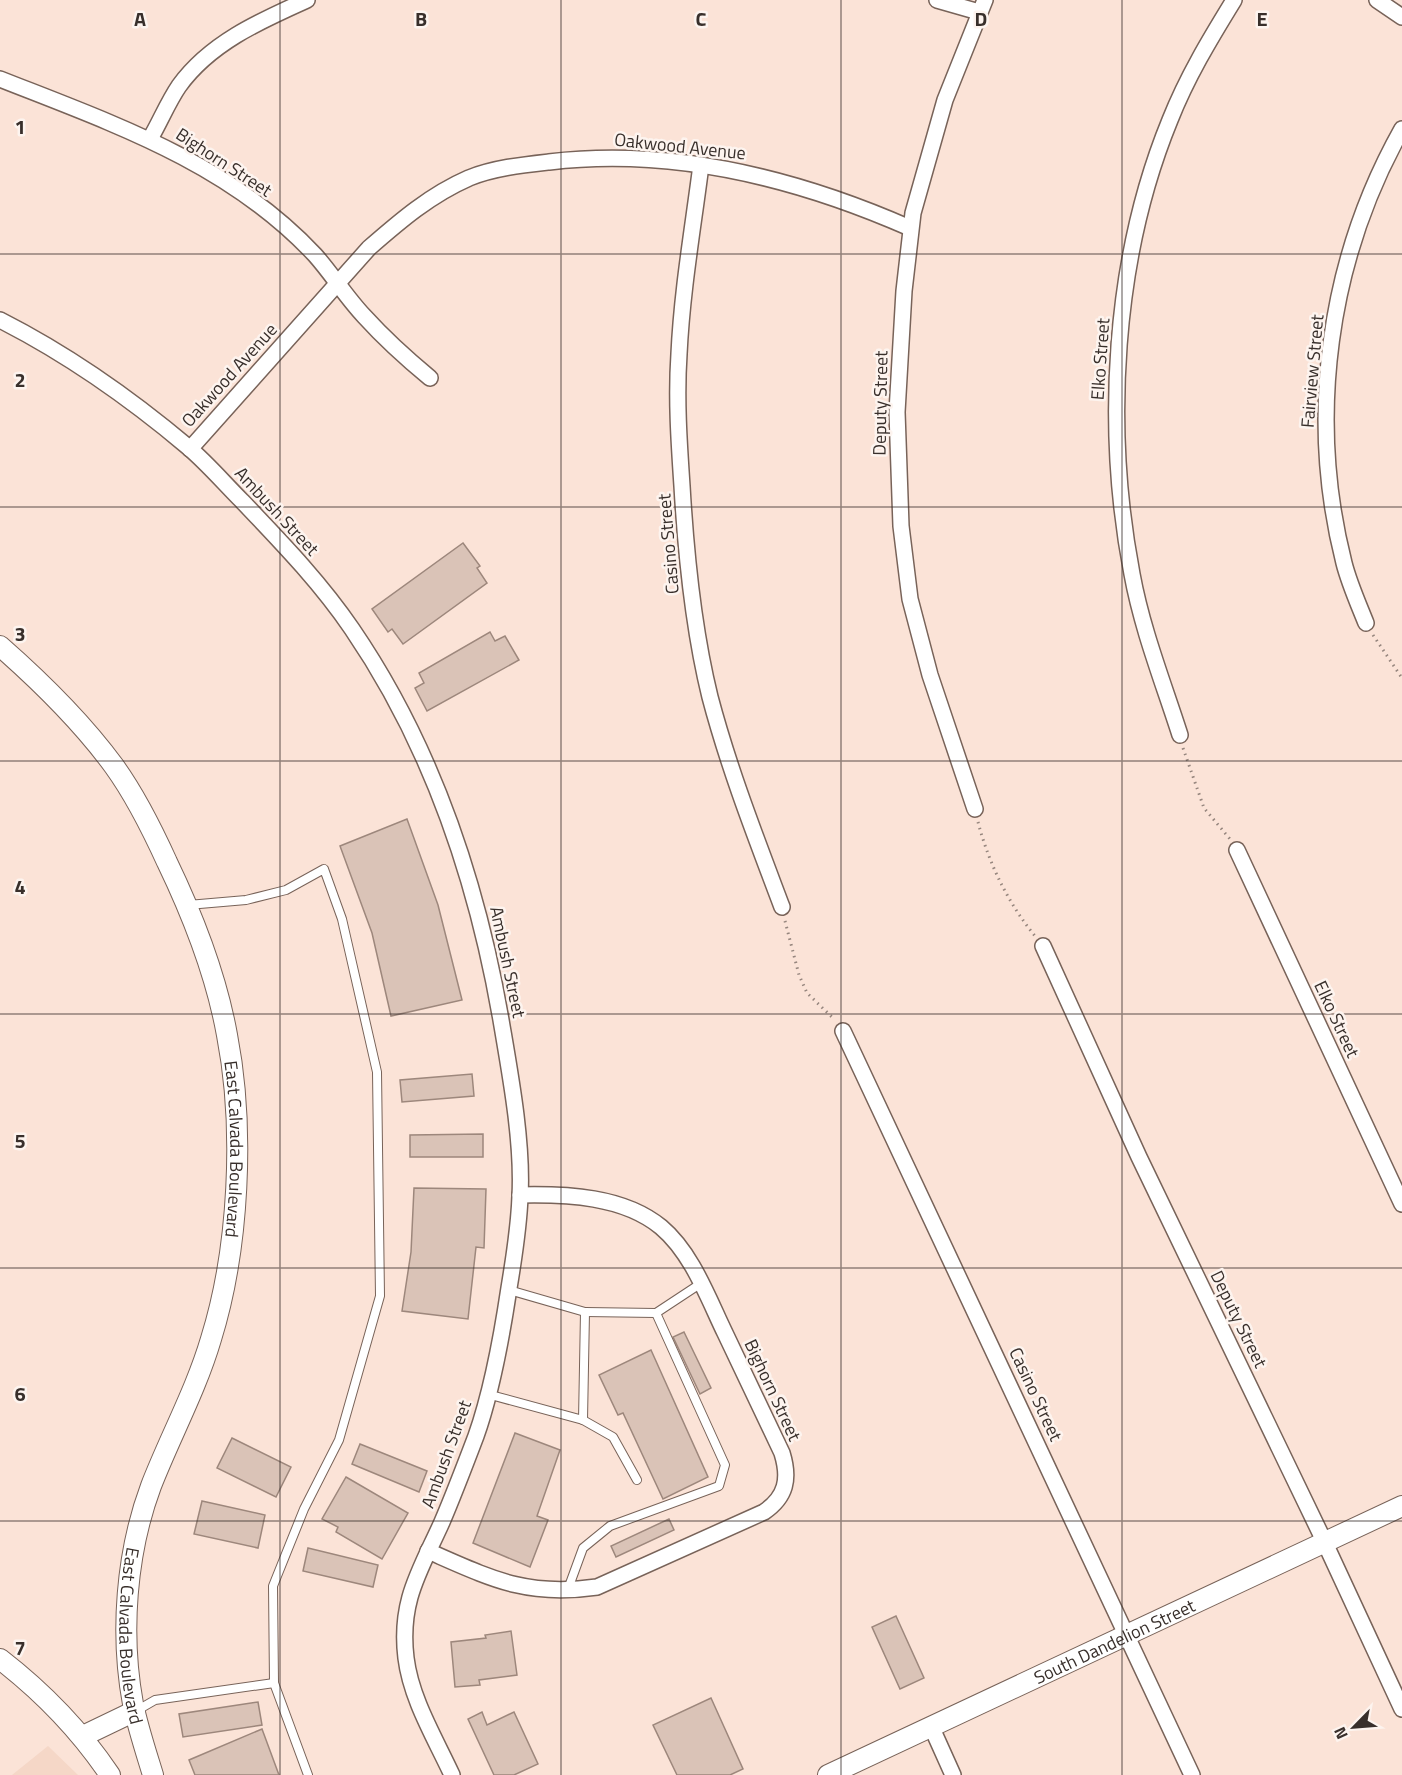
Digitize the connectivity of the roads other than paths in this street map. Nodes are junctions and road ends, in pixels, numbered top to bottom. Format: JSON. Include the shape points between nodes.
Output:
{"nodes":[{"id":1,"x":307,"y":0,"type":"edge"},
{"id":2,"x":937,"y":0,"type":"edge"},
{"id":3,"x":1234,"y":0,"type":"edge"},
{"id":4,"x":1377,"y":0,"type":"edge"},
{"id":5,"x":982,"y":6,"type":"edge"},
{"id":6,"x":1402,"y":16,"type":"edge"},
{"id":7,"x":0,"y":79,"type":"edge"},
{"id":8,"x":1402,"y":129,"type":"edge"},
{"id":9,"x":150,"y":139,"type":"junction"},
{"id":10,"x":702,"y":165,"type":"junction"},
{"id":11,"x":910,"y":228,"type":"junction"},
{"id":12,"x":337,"y":284,"type":"junction"},
{"id":13,"x":0,"y":320,"type":"edge"},
{"id":14,"x":430,"y":378,"type":"dead end"},
{"id":15,"x":190,"y":449,"type":"junction"},
{"id":16,"x":1365,"y":623,"type":"road end"},
{"id":17,"x":0,"y":646,"type":"edge"},
{"id":18,"x":1180,"y":735,"type":"road end"},
{"id":19,"x":975,"y":809,"type":"road end"},
{"id":20,"x":1237,"y":850,"type":"road end"},
{"id":21,"x":188,"y":905,"type":"junction"},
{"id":22,"x":782,"y":908,"type":"road end"},
{"id":23,"x":1043,"y":946,"type":"road end"},
{"id":24,"x":843,"y":1031,"type":"road end"},
{"id":25,"x":520,"y":1195,"type":"junction"},
{"id":26,"x":1402,"y":1204,"type":"edge"},
{"id":27,"x":700,"y":1284,"type":"junction"},
{"id":28,"x":509,"y":1290,"type":"junction"},
{"id":29,"x":585,"y":1312,"type":"junction"},
{"id":30,"x":656,"y":1313,"type":"junction"},
{"id":31,"x":487,"y":1394,"type":"junction"},
{"id":32,"x":583,"y":1420,"type":"junction"},
{"id":33,"x":637,"y":1480,"type":"dead end"},
{"id":34,"x":1402,"y":1506,"type":"edge"},
{"id":35,"x":1325,"y":1542,"type":"junction"},
{"id":36,"x":428,"y":1551,"type":"junction"},
{"id":37,"x":568,"y":1591,"type":"junction"},
{"id":38,"x":1127,"y":1634,"type":"junction"},
{"id":39,"x":0,"y":1659,"type":"edge"},
{"id":40,"x":274,"y":1683,"type":"junction"},
{"id":41,"x":1402,"y":1709,"type":"edge"},
{"id":42,"x":135,"y":1712,"type":"junction"},
{"id":43,"x":931,"y":1726,"type":"junction"},
{"id":44,"x":83,"y":1736,"type":"junction"},
{"id":45,"x":110,"y":1775,"type":"edge"},
{"id":46,"x":153,"y":1775,"type":"edge"},
{"id":47,"x":308,"y":1775,"type":"edge"},
{"id":48,"x":452,"y":1775,"type":"edge"},
{"id":49,"x":828,"y":1775,"type":"edge"},
{"id":50,"x":953,"y":1775,"type":"edge"},
{"id":51,"x":1191,"y":1775,"type":"edge"}],
"edges":[{"from":1,"to":9,"type":"street","via":[[226,42],[196,66],[178,88]]},
{"from":2,"to":5,"type":"street"},
{"from":3,"to":18,"type":"street","name":"Elko Street","via":[[1196,62],[1169,121],[1143,207],[1120,334],[1116,412],[1127,547],[1149,641]]},
{"from":4,"to":6,"type":"street"},
{"from":5,"to":11,"type":"street","name":"Deputy Street","via":[[945,100]]},
{"from":7,"to":9,"type":"street","name":"Bighorn Street"},
{"from":8,"to":16,"type":"street","name":"Fairview Street","via":[[1364,208],[1342,281],[1330,336],[1325,399],[1334,521],[1344,566]]},
{"from":9,"to":12,"type":"street","name":"Bighorn Street","via":[[190,159],[258,205],[315,255]]},
{"from":10,"to":11,"type":"street","name":"Oakwood Avenue","via":[[767,176],[849,201]]},
{"from":10,"to":12,"type":"street","name":"Oakwood Avenue","via":[[637,157],[592,157],[511,166],[471,177],[440,192],[402,219]]},
{"from":10,"to":22,"type":"street","name":"Casino Street","via":[[683,294],[679,356],[678,425],[685,540],[710,695],[731,773]]},
{"from":11,"to":19,"type":"street","name":"Deputy Street","via":[[897,412],[901,526],[910,599],[930,675]]},
{"from":12,"to":14,"type":"street","name":"Bighorn Street","via":[[364,316]]},
{"from":12,"to":15,"type":"street","name":"Oakwood Avenue"},
{"from":13,"to":15,"type":"street","name":"Ambush Street","via":[[91,374]]},
{"from":15,"to":25,"type":"street","name":"Ambush Street","via":[[279,540],[346,622],[386,685],[434,779],[472,882],[492,967],[519,1156]]},
{"from":17,"to":21,"type":"main road","name":"East Calvada Boulevard","via":[[34,676],[115,768],[151,826]]},
{"from":20,"to":26,"type":"street","name":"Elko Street"},
{"from":21,"to":40,"type":"lane","via":[[246,900],[286,890],[324,869],[342,919],[378,1072],[380,1296],[339,1440],[304,1509],[273,1586]]},
{"from":21,"to":42,"type":"main road","name":"East Calvada Boulevard","via":[[213,975],[227,1035],[236,1135],[233,1214],[226,1275],[212,1337],[150,1489],[136,1538],[128,1596],[128,1666]]},
{"from":23,"to":35,"type":"street","name":"Deputy Street","via":[[1139,1157]]},
{"from":24,"to":38,"type":"street","name":"Casino Street"},
{"from":25,"to":27,"type":"street","name":"Bighorn Street","via":[[589,1198],[635,1212],[660,1227],[680,1246]]},
{"from":25,"to":28,"type":"street","name":"Ambush Street"},
{"from":27,"to":30,"type":"lane"},
{"from":27,"to":37,"type":"street","name":"Bighorn Street","via":[[782,1453],[787,1481],[781,1497],[764,1512],[612,1582]]},
{"from":28,"to":29,"type":"lane"},
{"from":28,"to":31,"type":"street","name":"Ambush Street"},
{"from":29,"to":30,"type":"lane"},
{"from":29,"to":32,"type":"lane"},
{"from":30,"to":37,"type":"lane","via":[[725,1465],[719,1486],[610,1527],[583,1548]]},
{"from":31,"to":32,"type":"lane"},
{"from":31,"to":36,"type":"street","name":"Ambush Street","via":[[477,1432]]},
{"from":32,"to":33,"type":"lane","via":[[613,1437]]},
{"from":34,"to":35,"type":"main road","name":"South Dandelion Street"},
{"from":35,"to":38,"type":"main road","name":"South Dandelion Street"},
{"from":35,"to":41,"type":"street","name":"Deputy Street"},
{"from":36,"to":37,"type":"street","name":"Bighorn Street","via":[[500,1582],[529,1589]]},
{"from":36,"to":48,"type":"street","name":"Ambush Street","via":[[412,1585],[405,1617],[406,1658],[413,1690]]},
{"from":38,"to":43,"type":"main road","name":"South Dandelion Street"},
{"from":38,"to":51,"type":"street","name":"Casino Street"},
{"from":39,"to":44,"type":"main road","via":[[40,1690]]},
{"from":40,"to":42,"type":"lane","via":[[155,1700]]},
{"from":40,"to":47,"type":"lane"},
{"from":42,"to":44,"type":"main road"},
{"from":42,"to":46,"type":"main road","name":"East Calvada Boulevard"},
{"from":43,"to":49,"type":"main road","name":"South Dandelion Street"},
{"from":43,"to":50,"type":"street"},
{"from":44,"to":45,"type":"main road"}]}
